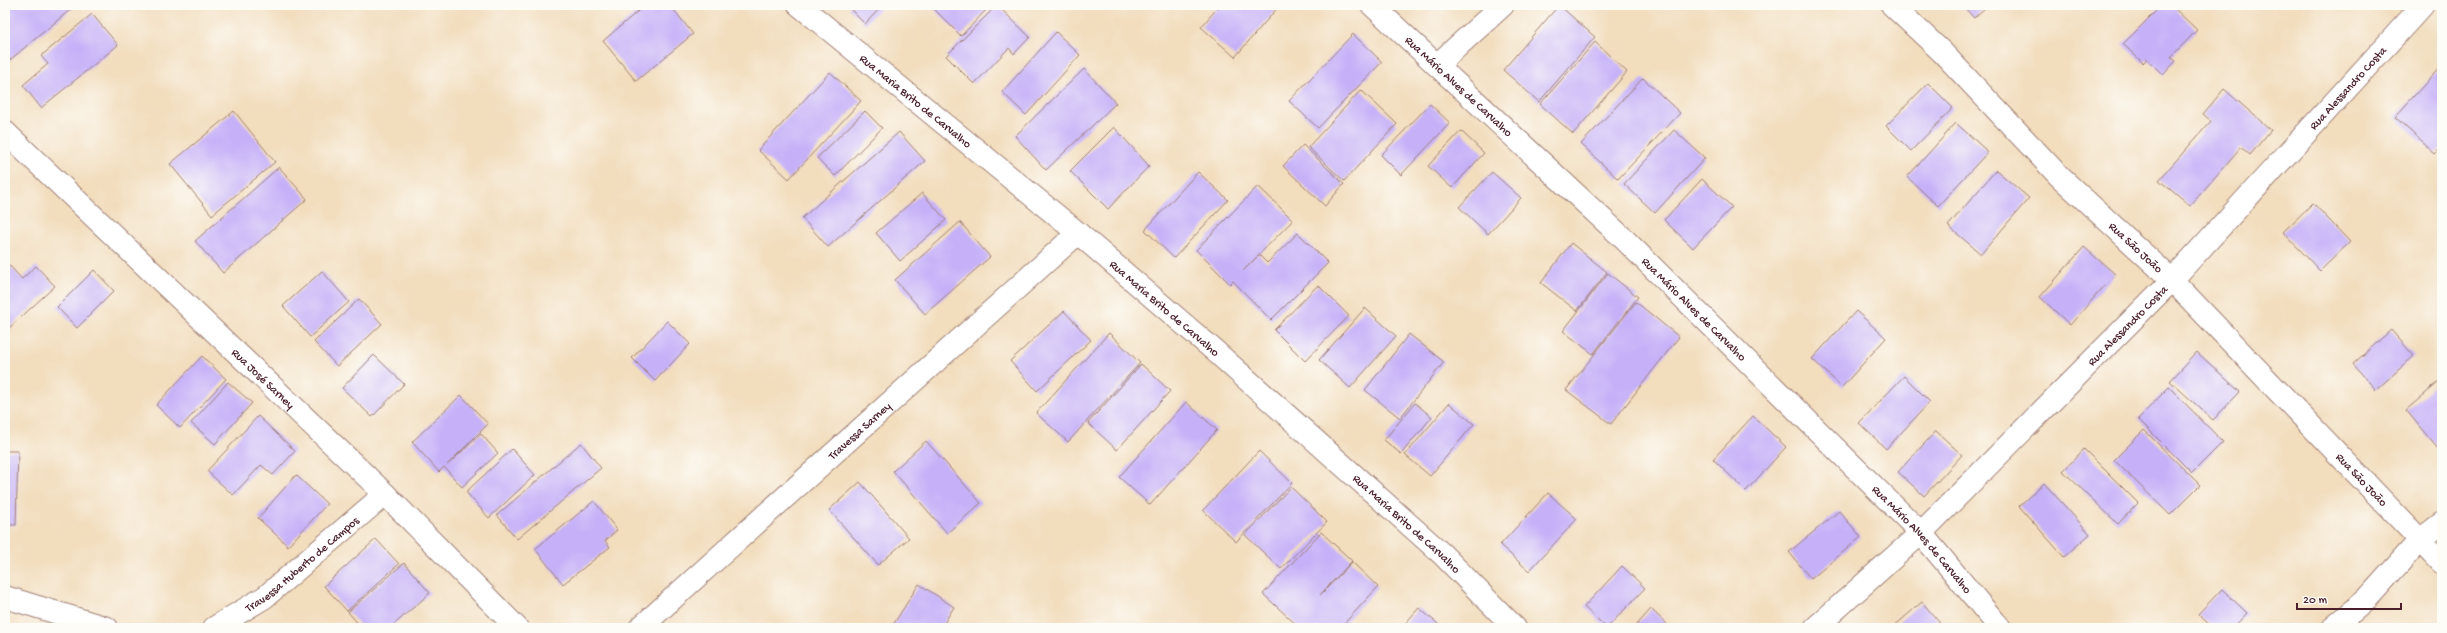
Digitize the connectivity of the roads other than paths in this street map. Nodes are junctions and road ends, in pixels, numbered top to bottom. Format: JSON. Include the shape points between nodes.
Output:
{"nodes":[{"id":1,"x":799,"y":5,"type":"edge"},
{"id":2,"x":1372,"y":5,"type":"edge"},
{"id":3,"x":1503,"y":5,"type":"edge"},
{"id":4,"x":1892,"y":5,"type":"edge"},
{"id":5,"x":2423,"y":5,"type":"edge"},
{"id":6,"x":1437,"y":65,"type":"junction"},
{"id":7,"x":5,"y":132,"type":"edge"},
{"id":8,"x":1078,"y":232,"type":"junction"},
{"id":9,"x":2172,"y":280,"type":"junction"},
{"id":10,"x":385,"y":494,"type":"junction"},
{"id":11,"x":2442,"y":523,"type":"edge"},
{"id":12,"x":1921,"y":533,"type":"junction"},
{"id":13,"x":2420,"y":540,"type":"junction"},
{"id":14,"x":2442,"y":563,"type":"edge"},
{"id":15,"x":5,"y":597,"type":"edge"},
{"id":16,"x":107,"y":628,"type":"edge"},
{"id":17,"x":214,"y":628,"type":"edge"},
{"id":18,"x":517,"y":628,"type":"edge"},
{"id":19,"x":640,"y":628,"type":"edge"},
{"id":20,"x":1515,"y":628,"type":"edge"},
{"id":21,"x":1815,"y":628,"type":"edge"},
{"id":22,"x":2000,"y":628,"type":"edge"},
{"id":23,"x":2333,"y":628,"type":"edge"}],
"edges":[{"from":1,"to":8,"type":"street","name":"Rua Maria Brito de Carvalho"},
{"from":2,"to":6,"type":"street","name":"Rua Mário Alves de Carvalho"},
{"from":3,"to":6,"type":"street"},
{"from":4,"to":9,"type":"street","name":"Rua São João","via":[[1942,52],[2060,177]]},
{"from":5,"to":9,"type":"street","name":"Rua Alessandro Costa"},
{"from":6,"to":12,"type":"street","name":"Rua Mário Alves de Carvalho","via":[[1624,239]]},
{"from":7,"to":10,"type":"street","name":"Rua José Sarney"},
{"from":8,"to":19,"type":"street","name":"Travessa Sarney"},
{"from":8,"to":20,"type":"street","name":"Rua Maria Brito de Carvalho","via":[[1442,554]]},
{"from":9,"to":12,"type":"street","name":"Rua Alessandro Costa"},
{"from":9,"to":13,"type":"street","name":"Rua São João"},
{"from":10,"to":17,"type":"street","name":"Travessa Huberto de Campos","via":[[265,597]]},
{"from":10,"to":18,"type":"street","name":"Rua José Sarney"},
{"from":11,"to":13,"type":"street"},
{"from":12,"to":21,"type":"street","name":"Rua Alessandro Costa"},
{"from":12,"to":22,"type":"street","name":"Rua Mário Alves de Carvalho"},
{"from":13,"to":14,"type":"street","name":"Rua São João"},
{"from":13,"to":23,"type":"street","via":[[2366,600]]},
{"from":15,"to":16,"type":"street"}]}
